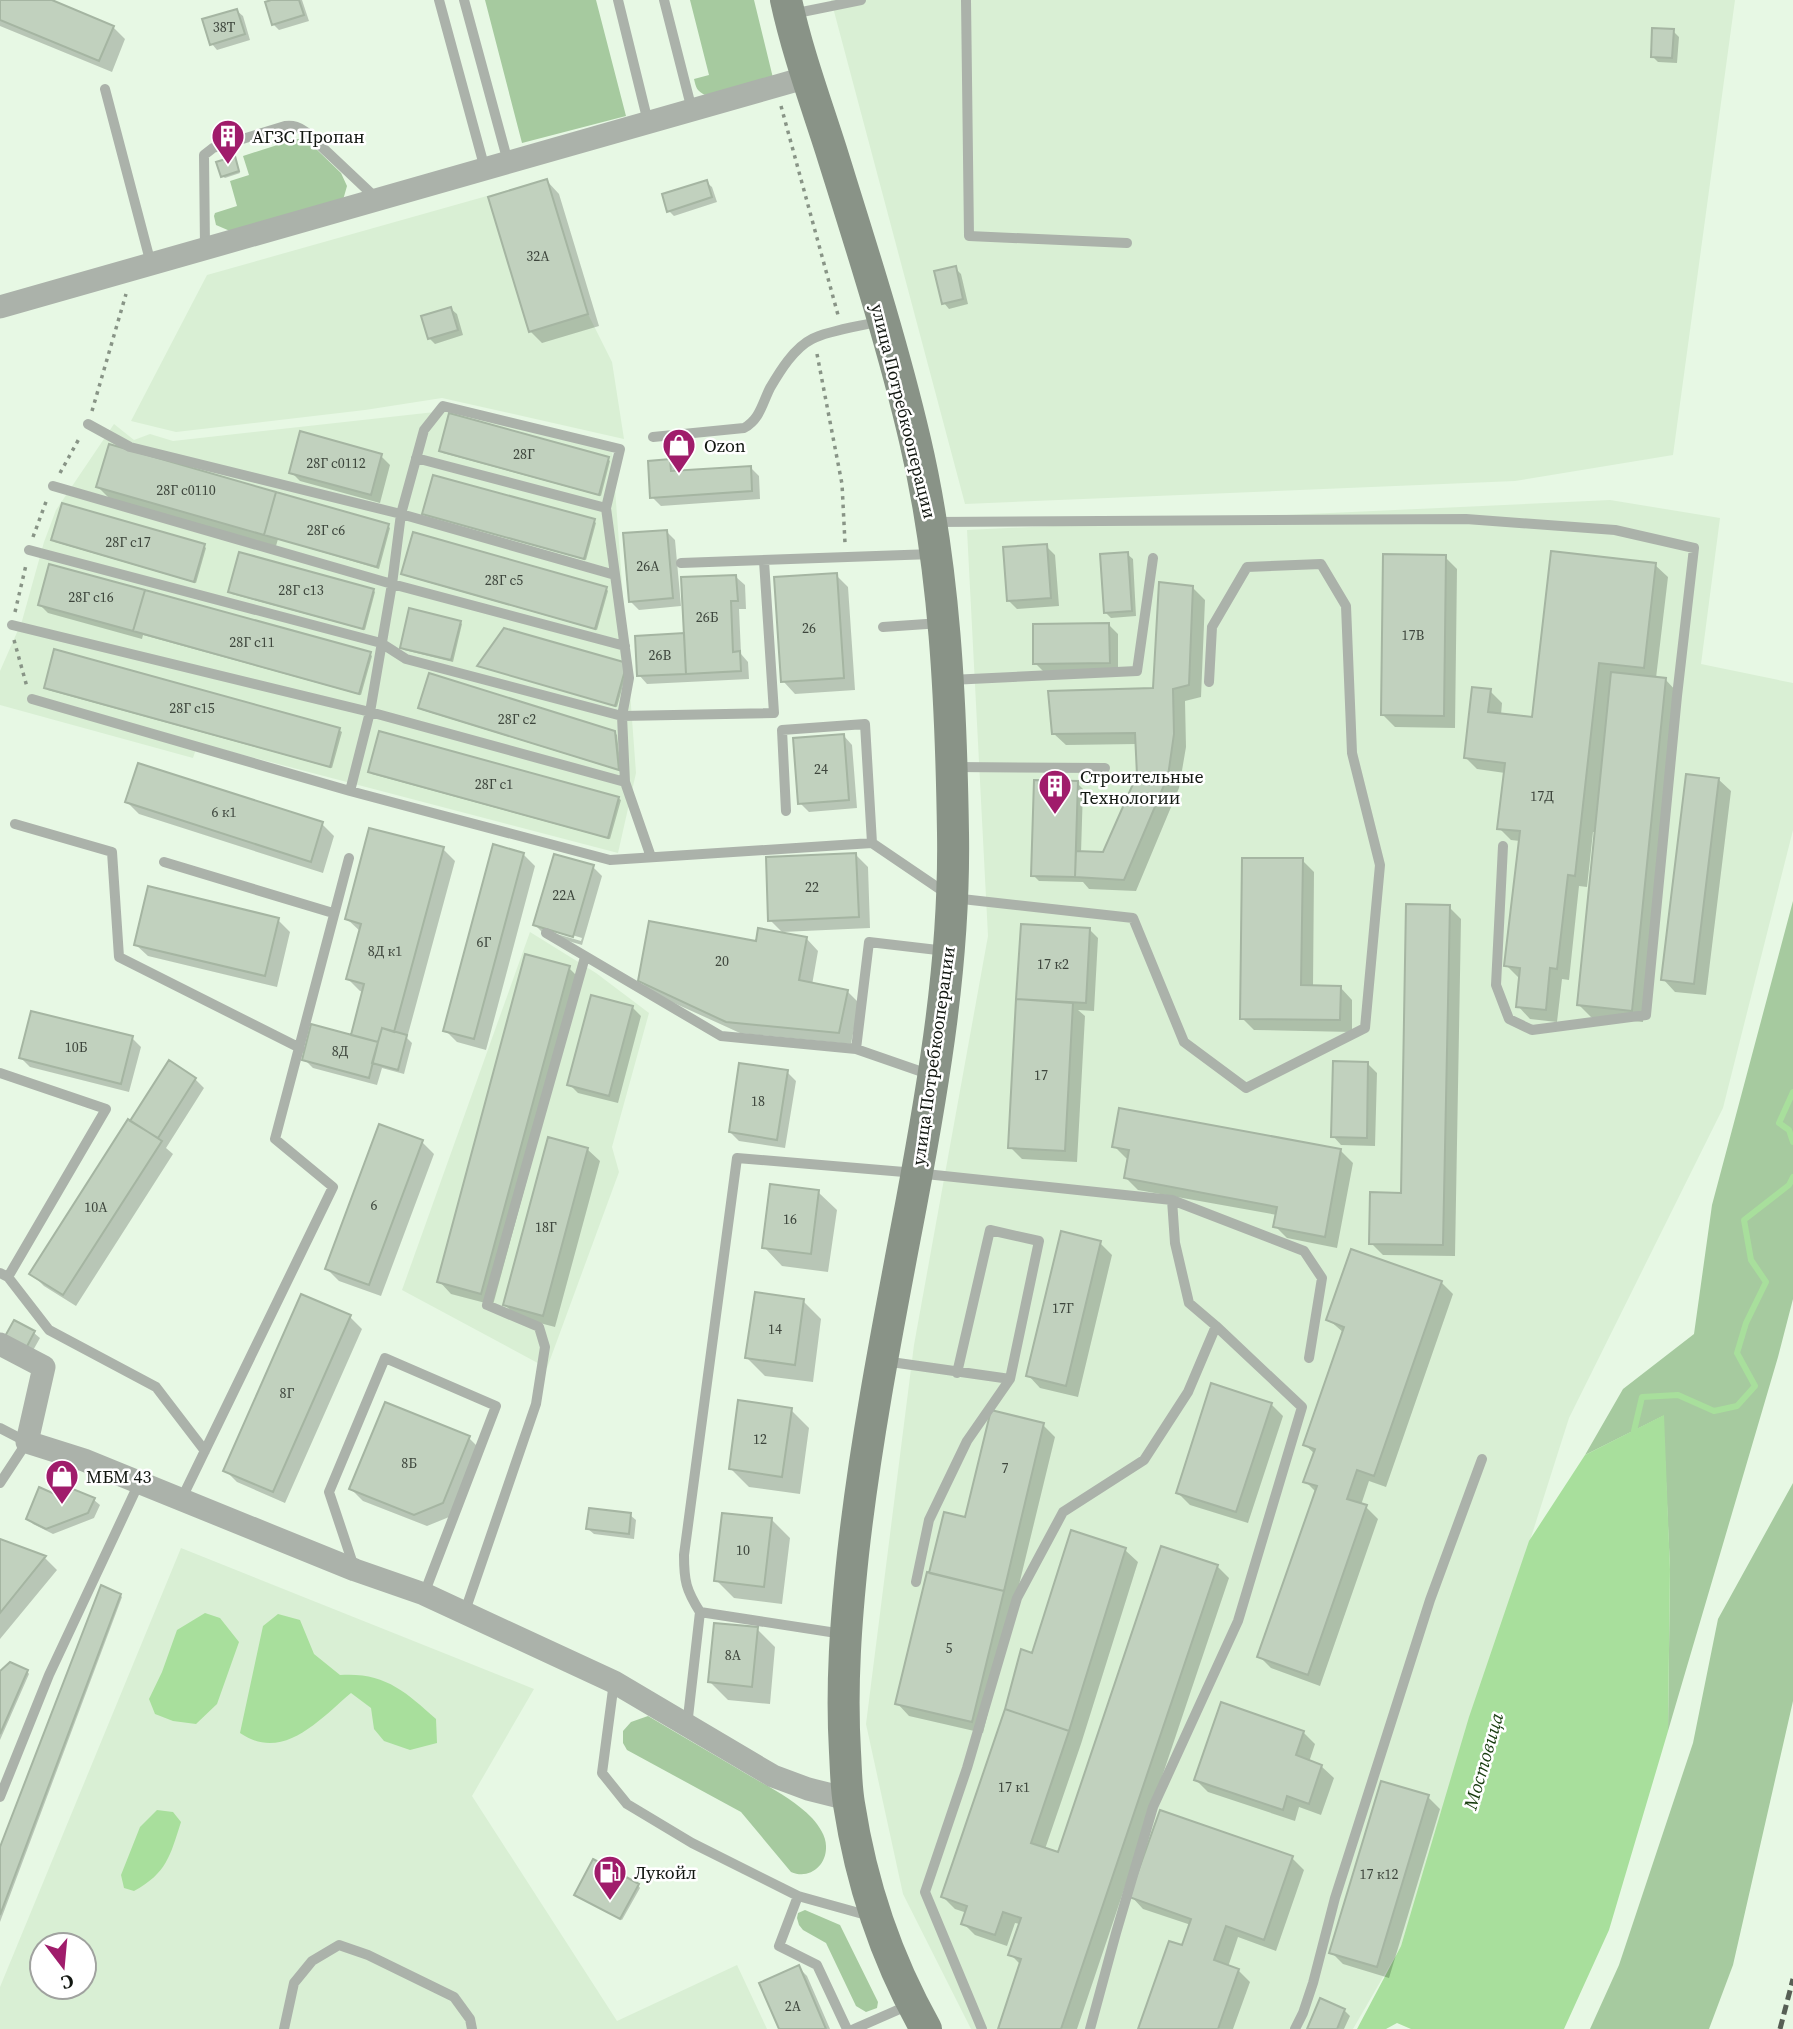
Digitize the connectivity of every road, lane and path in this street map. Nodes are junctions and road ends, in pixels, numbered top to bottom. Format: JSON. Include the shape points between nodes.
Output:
{"nodes":[{"id":1,"x":439,"y":0,"type":"edge"},
{"id":2,"x":464,"y":0,"type":"edge"},
{"id":3,"x":618,"y":0,"type":"edge"},
{"id":4,"x":664,"y":0,"type":"edge"},
{"id":5,"x":861,"y":0,"type":"edge"},
{"id":6,"x":966,"y":0,"type":"edge"},
{"id":7,"x":788,"y":7,"type":"edge"},
{"id":8,"x":808,"y":77,"type":"junction"},
{"id":9,"x":776,"y":86,"type":"junction"},
{"id":10,"x":105,"y":89,"type":"dead end"},
{"id":11,"x":692,"y":110,"type":"junction"},
{"id":12,"x":648,"y":122,"type":"junction"},
{"id":13,"x":508,"y":162,"type":"junction"},
{"id":14,"x":485,"y":169,"type":"junction"},
{"id":15,"x":377,"y":199,"type":"junction"},
{"id":16,"x":1128,"y":243,"type":"dead end"},
{"id":17,"x":205,"y":248,"type":"junction"},
{"id":18,"x":151,"y":264,"type":"junction"},
{"id":19,"x":0,"y":307,"type":"edge"},
{"id":20,"x":884,"y":321,"type":"junction"},
{"id":21,"x":843,"y":331,"type":"junction"},
{"id":22,"x":814,"y":338,"type":"junction"},
{"id":23,"x":88,"y":424,"type":"dead end"},
{"id":24,"x":653,"y":437,"type":"dead end"},
{"id":25,"x":416,"y":458,"type":"junction"},
{"id":26,"x":52,"y":486,"type":"dead end"},
{"id":27,"x":606,"y":508,"type":"junction"},
{"id":28,"x":401,"y":514,"type":"junction"},
{"id":29,"x":932,"y":522,"type":"junction"},
{"id":30,"x":29,"y":550,"type":"dead end"},
{"id":31,"x":937,"y":554,"type":"junction"},
{"id":32,"x":846,"y":558,"type":"junction"},
{"id":33,"x":1153,"y":558,"type":"dead end"},
{"id":34,"x":764,"y":561,"type":"junction"},
{"id":35,"x":681,"y":563,"type":"dead end"},
{"id":36,"x":615,"y":575,"type":"junction"},
{"id":37,"x":392,"y":584,"type":"junction"},
{"id":38,"x":944,"y":623,"type":"junction"},
{"id":39,"x":12,"y":625,"type":"dead end"},
{"id":40,"x":883,"y":627,"type":"dead end"},
{"id":41,"x":382,"y":643,"type":"junction"},
{"id":42,"x":625,"y":646,"type":"junction"},
{"id":43,"x":947,"y":680,"type":"junction"},
{"id":44,"x":1209,"y":682,"type":"dead end"},
{"id":45,"x":32,"y":699,"type":"dead end"},
{"id":46,"x":370,"y":712,"type":"junction"},
{"id":47,"x":622,"y":716,"type":"junction"},
{"id":48,"x":951,"y":767,"type":"junction"},
{"id":49,"x":1105,"y":768,"type":"dead end"},
{"id":50,"x":625,"y":782,"type":"junction"},
{"id":51,"x":350,"y":792,"type":"junction"},
{"id":52,"x":786,"y":811,"type":"dead end"},
{"id":53,"x":15,"y":824,"type":"dead end"},
{"id":54,"x":872,"y":843,"type":"junction"},
{"id":55,"x":1503,"y":846,"type":"dead end"},
{"id":56,"x":651,"y":857,"type":"junction"},
{"id":57,"x":349,"y":859,"type":"dead end"},
{"id":58,"x":164,"y":862,"type":"dead end"},
{"id":59,"x":953,"y":898,"type":"junction"},
{"id":60,"x":333,"y":913,"type":"junction"},
{"id":61,"x":546,"y":933,"type":"dead end"},
{"id":62,"x":949,"y":951,"type":"junction"},
{"id":63,"x":585,"y":957,"type":"junction"},
{"id":64,"x":300,"y":1048,"type":"junction"},
{"id":65,"x":856,"y":1049,"type":"junction"},
{"id":66,"x":0,"y":1073,"type":"edge"},
{"id":67,"x":933,"y":1076,"type":"junction"},
{"id":68,"x":916,"y":1173,"type":"junction"},
{"id":69,"x":1172,"y":1200,"type":"junction"},
{"id":70,"x":4,"y":1275,"type":"edge"},
{"id":71,"x":1216,"y":1326,"type":"junction"},
{"id":72,"x":0,"y":1344,"type":"edge"},
{"id":73,"x":1309,"y":1358,"type":"dead end"},
{"id":74,"x":882,"y":1360,"type":"junction"},
{"id":75,"x":957,"y":1373,"type":"junction"},
{"id":76,"x":1010,"y":1380,"type":"junction"},
{"id":77,"x":0,"y":1428,"type":"edge"},
{"id":78,"x":27,"y":1442,"type":"junction"},
{"id":79,"x":205,"y":1451,"type":"junction"},
{"id":80,"x":1482,"y":1459,"type":"dead end"},
{"id":81,"x":0,"y":1483,"type":"edge"},
{"id":82,"x":139,"y":1483,"type":"junction"},
{"id":83,"x":181,"y":1500,"type":"junction"},
{"id":84,"x":355,"y":1570,"type":"junction"},
{"id":85,"x":916,"y":1582,"type":"dead end"},
{"id":86,"x":425,"y":1594,"type":"junction"},
{"id":87,"x":700,"y":1612,"type":"junction"},
{"id":88,"x":464,"y":1614,"type":"junction"},
{"id":89,"x":846,"y":1635,"type":"junction"},
{"id":90,"x":614,"y":1682,"type":"junction"},
{"id":91,"x":687,"y":1726,"type":"junction"},
{"id":92,"x":0,"y":1797,"type":"edge"},
{"id":93,"x":848,"y":1799,"type":"junction"},
{"id":94,"x":798,"y":1896,"type":"junction"},
{"id":95,"x":876,"y":1917,"type":"junction"},
{"id":96,"x":919,"y":2016,"type":"edge"},
{"id":97,"x":284,"y":2029,"type":"edge"},
{"id":98,"x":472,"y":2029,"type":"edge"},
{"id":99,"x":847,"y":2029,"type":"edge"},
{"id":100,"x":854,"y":2029,"type":"edge"},
{"id":101,"x":982,"y":2029,"type":"edge"},
{"id":102,"x":1090,"y":2029,"type":"edge"},
{"id":103,"x":1295,"y":2029,"type":"edge"}],
"edges":[{"from":1,"to":14,"type":"lane"},
{"from":2,"to":13,"type":"lane"},
{"from":3,"to":12,"type":"lane"},
{"from":4,"to":11,"type":"lane"},
{"from":5,"to":7,"type":"lane"},
{"from":6,"to":16,"type":"lane","via":[[969,236]]},
{"from":7,"to":8,"type":"main road","name":"улица Потребкооперации"},
{"from":8,"to":9,"type":"street"},
{"from":8,"to":20,"type":"main road","name":"улица Потребкооперации"},
{"from":9,"to":11,"type":"street"},
{"from":9,"to":21,"type":"path"},
{"from":10,"to":18,"type":"lane"},
{"from":11,"to":12,"type":"street"},
{"from":12,"to":13,"type":"street"},
{"from":13,"to":14,"type":"street"},
{"from":14,"to":15,"type":"street"},
{"from":15,"to":17,"type":"street"},
{"from":15,"to":17,"type":"lane","via":[[306,132],[292,125],[213,148],[204,155]]},
{"from":17,"to":18,"type":"street"},
{"from":18,"to":19,"type":"street"},
{"from":20,"to":21,"type":"lane"},
{"from":20,"to":29,"type":"main road","name":"улица Потребкооперации"},
{"from":21,"to":22,"type":"lane"},
{"from":22,"to":24,"type":"lane","via":[[795,353],[754,423],[744,428]]},
{"from":22,"to":32,"type":"path","via":[[842,484]]},
{"from":23,"to":28,"type":"lane","via":[[130,447]]},
{"from":25,"to":27,"type":"lane"},
{"from":25,"to":27,"type":"lane","via":[[424,430],[443,406],[620,449]]},
{"from":25,"to":28,"type":"lane"},
{"from":26,"to":37,"type":"lane"},
{"from":27,"to":36,"type":"lane"},
{"from":28,"to":36,"type":"lane"},
{"from":28,"to":37,"type":"lane"},
{"from":29,"to":31,"type":"main road","name":"улица Потребкооперации"},
{"from":29,"to":55,"type":"lane","via":[[1466,519],[1615,530],[1694,548],[1646,1015],[1532,1030],[1509,1019],[1496,985]]},
{"from":30,"to":41,"type":"lane"},
{"from":31,"to":32,"type":"lane"},
{"from":31,"to":38,"type":"main road","name":"улица Потребкооперации"},
{"from":32,"to":34,"type":"lane"},
{"from":33,"to":43,"type":"lane","via":[[1137,671]]},
{"from":34,"to":35,"type":"lane"},
{"from":34,"to":47,"type":"lane","via":[[774,713]]},
{"from":36,"to":42,"type":"lane"},
{"from":37,"to":41,"type":"lane"},
{"from":37,"to":42,"type":"lane"},
{"from":38,"to":40,"type":"lane"},
{"from":38,"to":43,"type":"main road","name":"улица Потребкооперации"},
{"from":39,"to":46,"type":"lane"},
{"from":41,"to":46,"type":"lane"},
{"from":41,"to":47,"type":"lane","via":[[407,659]]},
{"from":42,"to":47,"type":"lane","via":[[629,678]]},
{"from":43,"to":48,"type":"main road","name":"улица Потребкооперации"},
{"from":44,"to":59,"type":"lane","via":[[1212,627],[1247,567],[1321,564],[1346,607],[1352,753],[1380,865],[1365,1028],[1245,1088],[1184,1042],[1133,918]]},
{"from":45,"to":51,"type":"lane"},
{"from":46,"to":50,"type":"lane"},
{"from":46,"to":51,"type":"lane"},
{"from":47,"to":50,"type":"lane"},
{"from":48,"to":49,"type":"lane"},
{"from":48,"to":59,"type":"main road","name":"улица Потребкооперации"},
{"from":50,"to":56,"type":"lane"},
{"from":51,"to":56,"type":"lane","via":[[610,860]]},
{"from":52,"to":54,"type":"lane","via":[[782,730],[865,724]]},
{"from":53,"to":64,"type":"lane","via":[[112,852],[119,957]]},
{"from":54,"to":56,"type":"lane"},
{"from":54,"to":59,"type":"lane"},
{"from":57,"to":60,"type":"lane"},
{"from":58,"to":60,"type":"lane"},
{"from":59,"to":62,"type":"main road","name":"улица Потребкооперации"},
{"from":60,"to":64,"type":"lane"},
{"from":61,"to":63,"type":"lane"},
{"from":62,"to":65,"type":"lane","via":[[869,942]]},
{"from":62,"to":67,"type":"main road","name":"улица Потребкооперации"},
{"from":63,"to":65,"type":"lane","via":[[721,1036]]},
{"from":63,"to":88,"type":"lane","via":[[487,1305],[539,1327],[545,1347],[536,1404]]},
{"from":64,"to":79,"type":"lane","via":[[275,1139],[333,1186]]},
{"from":65,"to":67,"type":"lane"},
{"from":66,"to":70,"type":"lane","via":[[106,1109]]},
{"from":67,"to":68,"type":"main road","name":"улица Потребкооперации"},
{"from":68,"to":69,"type":"lane"},
{"from":68,"to":74,"type":"main road","name":"улица Потребкооперации"},
{"from":68,"to":87,"type":"lane","via":[[737,1158],[684,1555],[684,1579]]},
{"from":69,"to":71,"type":"lane","via":[[1175,1243],[1189,1303]]},
{"from":69,"to":73,"type":"lane","via":[[1304,1251],[1322,1279]]},
{"from":70,"to":79,"type":"lane","via":[[49,1330],[156,1387]]},
{"from":71,"to":101,"type":"lane","via":[[1188,1392],[1144,1460],[1063,1512],[1017,1598],[925,1892]]},
{"from":71,"to":102,"type":"lane","via":[[1302,1407],[1238,1621],[1153,1807]]},
{"from":72,"to":78,"type":"street","via":[[44,1367]]},
{"from":74,"to":75,"type":"lane"},
{"from":74,"to":89,"type":"main road","name":"улица Потребкооперации","via":[[859,1500]]},
{"from":75,"to":76,"type":"lane"},
{"from":75,"to":76,"type":"lane","via":[[989,1230],[1039,1241]]},
{"from":76,"to":85,"type":"lane","via":[[967,1441],[929,1520]]},
{"from":77,"to":78,"type":"lane"},
{"from":78,"to":81,"type":"lane"},
{"from":78,"to":82,"type":"street"},
{"from":79,"to":83,"type":"lane"},
{"from":80,"to":103,"type":"lane","via":[[1430,1600]]},
{"from":82,"to":83,"type":"street"},
{"from":82,"to":92,"type":"lane","via":[[49,1675]]},
{"from":83,"to":84,"type":"street"},
{"from":84,"to":86,"type":"street"},
{"from":84,"to":86,"type":"lane","via":[[329,1492],[384,1358],[495,1406]]},
{"from":86,"to":88,"type":"street"},
{"from":87,"to":89,"type":"lane"},
{"from":87,"to":91,"type":"lane"},
{"from":88,"to":90,"type":"street"},
{"from":89,"to":93,"type":"main road","name":"улица Потребкооперации"},
{"from":90,"to":91,"type":"street"},
{"from":90,"to":94,"type":"lane","via":[[602,1773],[627,1804],[692,1843]]},
{"from":91,"to":93,"type":"street","via":[[773,1776]]},
{"from":93,"to":95,"type":"main road","name":"улица Потребкооперации"},
{"from":94,"to":95,"type":"lane"},
{"from":94,"to":99,"type":"lane","via":[[779,1946],[817,1965]]},
{"from":95,"to":96,"type":"main road","name":"улица Потребкооперации"},
{"from":96,"to":100,"type":"lane"},
{"from":97,"to":98,"type":"lane","via":[[294,1983],[312,1961],[339,1945],[454,1997]]}]}
